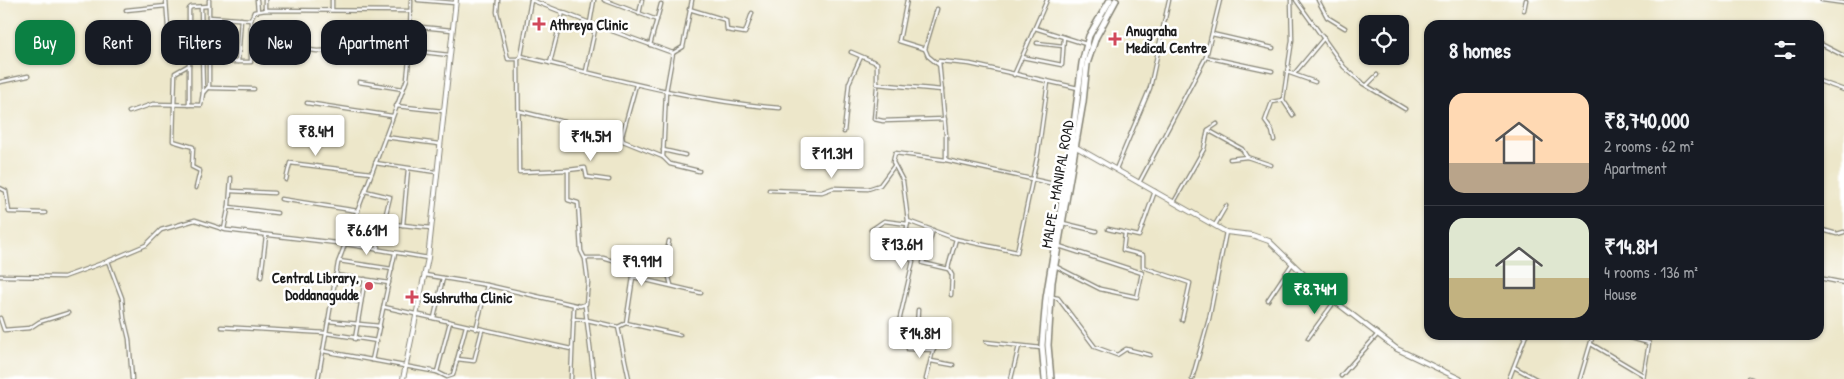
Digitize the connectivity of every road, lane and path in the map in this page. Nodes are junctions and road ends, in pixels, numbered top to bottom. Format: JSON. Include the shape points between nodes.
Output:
{"nodes":[{"id":1,"x":166,"y":0,"type":"edge"},
{"id":2,"x":209,"y":0,"type":"edge"},
{"id":3,"x":257,"y":0,"type":"edge"},
{"id":4,"x":265,"y":0,"type":"edge"},
{"id":5,"x":332,"y":0,"type":"edge"},
{"id":6,"x":411,"y":0,"type":"edge"},
{"id":7,"x":418,"y":0,"type":"edge"},
{"id":8,"x":498,"y":0,"type":"edge"},
{"id":9,"x":531,"y":0,"type":"edge"},
{"id":10,"x":594,"y":0,"type":"edge"},
{"id":11,"x":604,"y":0,"type":"edge"},
{"id":12,"x":642,"y":0,"type":"edge"},
{"id":13,"x":692,"y":0,"type":"edge"},
{"id":14,"x":907,"y":0,"type":"edge"},
{"id":15,"x":1042,"y":0,"type":"edge"},
{"id":16,"x":1110,"y":0,"type":"edge"},
{"id":17,"x":1116,"y":0,"type":"edge"},
{"id":18,"x":1169,"y":0,"type":"edge"},
{"id":19,"x":1220,"y":0,"type":"edge"},
{"id":20,"x":1291,"y":0,"type":"edge"},
{"id":21,"x":1296,"y":0,"type":"edge"},
{"id":22,"x":1318,"y":0,"type":"edge"},
{"id":23,"x":1526,"y":0,"type":"edge"},
{"id":24,"x":1822,"y":0,"type":"edge"},
{"id":25,"x":1046,"y":1,"type":"edge"},
{"id":26,"x":455,"y":2,"type":"edge"},
{"id":27,"x":1844,"y":3,"type":"edge"},
{"id":28,"x":661,"y":4,"type":"dead end"},
{"id":29,"x":166,"y":6,"type":"junction"},
{"id":30,"x":209,"y":6,"type":"junction"},
{"id":31,"x":201,"y":7,"type":"junction"},
{"id":32,"x":690,"y":9,"type":"junction"},
{"id":33,"x":936,"y":9,"type":"dead end"},
{"id":34,"x":126,"y":10,"type":"dead end"},
{"id":35,"x":265,"y":10,"type":"junction"},
{"id":36,"x":332,"y":10,"type":"junction"},
{"id":37,"x":411,"y":10,"type":"junction"},
{"id":38,"x":1524,"y":10,"type":"dead end"},
{"id":39,"x":258,"y":11,"type":"junction"},
{"id":40,"x":563,"y":12,"type":"junction"},
{"id":41,"x":752,"y":13,"type":"dead end"},
{"id":42,"x":639,"y":14,"type":"junction"},
{"id":43,"x":209,"y":17,"type":"junction"},
{"id":44,"x":228,"y":19,"type":"joint"},
{"id":45,"x":241,"y":19,"type":"junction"},
{"id":46,"x":167,"y":20,"type":"edge"},
{"id":47,"x":189,"y":20,"type":"edge"},
{"id":48,"x":251,"y":20,"type":"joint"},
{"id":49,"x":411,"y":20,"type":"edge"},
{"id":50,"x":657,"y":20,"type":"junction"},
{"id":51,"x":590,"y":23,"type":"junction"},
{"id":52,"x":596,"y":25,"type":"junction"},
{"id":53,"x":427,"y":28,"type":"edge"},
{"id":54,"x":1035,"y":28,"type":"junction"},
{"id":55,"x":1345,"y":28,"type":"dead end"},
{"id":56,"x":452,"y":30,"type":"junction"},
{"id":57,"x":1212,"y":34,"type":"junction"},
{"id":58,"x":1064,"y":37,"type":"junction"},
{"id":59,"x":1324,"y":38,"type":"junction"},
{"id":60,"x":1037,"y":43,"type":"dead end"},
{"id":61,"x":1086,"y":44,"type":"junction"},
{"id":62,"x":650,"y":45,"type":"junction"},
{"id":63,"x":1063,"y":46,"type":"junction"},
{"id":64,"x":1824,"y":46,"type":"edge"},
{"id":65,"x":239,"y":48,"type":"edge"},
{"id":66,"x":1273,"y":48,"type":"dead end"},
{"id":67,"x":925,"y":49,"type":"junction"},
{"id":68,"x":851,"y":52,"type":"dead end"},
{"id":69,"x":427,"y":53,"type":"edge"},
{"id":70,"x":673,"y":53,"type":"junction"},
{"id":71,"x":448,"y":55,"type":"junction"},
{"id":72,"x":1844,"y":56,"type":"edge"},
{"id":73,"x":861,"y":57,"type":"junction"},
{"id":74,"x":1022,"y":57,"type":"junction"},
{"id":75,"x":1206,"y":57,"type":"junction"},
{"id":76,"x":519,"y":58,"type":"junction"},
{"id":77,"x":550,"y":63,"type":"junction"},
{"id":78,"x":189,"y":65,"type":"joint"},
{"id":79,"x":408,"y":65,"type":"edge"},
{"id":80,"x":939,"y":65,"type":"junction"},
{"id":81,"x":586,"y":72,"type":"junction"},
{"id":82,"x":1272,"y":72,"type":"dead end"},
{"id":83,"x":1287,"y":72,"type":"junction"},
{"id":84,"x":1294,"y":74,"type":"junction"},
{"id":85,"x":1014,"y":75,"type":"junction"},
{"id":86,"x":1377,"y":75,"type":"dead end"},
{"id":87,"x":28,"y":76,"type":"dead end"},
{"id":88,"x":0,"y":82,"type":"edge"},
{"id":89,"x":359,"y":82,"type":"dead end"},
{"id":90,"x":1048,"y":82,"type":"junction"},
{"id":91,"x":1315,"y":82,"type":"dead end"},
{"id":92,"x":1824,"y":83,"type":"edge"},
{"id":93,"x":636,"y":85,"type":"junction"},
{"id":94,"x":1366,"y":85,"type":"junction"},
{"id":95,"x":877,"y":87,"type":"dead end"},
{"id":96,"x":209,"y":88,"type":"junction"},
{"id":97,"x":1079,"y":88,"type":"junction"},
{"id":98,"x":254,"y":89,"type":"dead end"},
{"id":99,"x":403,"y":89,"type":"junction"},
{"id":100,"x":942,"y":90,"type":"junction"},
{"id":101,"x":1844,"y":90,"type":"edge"},
{"id":102,"x":666,"y":92,"type":"junction"},
{"id":103,"x":203,"y":93,"type":"junction"},
{"id":104,"x":1284,"y":100,"type":"junction"},
{"id":105,"x":1080,"y":102,"type":"junction"},
{"id":106,"x":307,"y":103,"type":"dead end"},
{"id":107,"x":175,"y":105,"type":"junction"},
{"id":108,"x":189,"y":105,"type":"junction"},
{"id":109,"x":396,"y":106,"type":"junction"},
{"id":110,"x":780,"y":108,"type":"dead end"},
{"id":111,"x":1405,"y":109,"type":"dead end"},
{"id":112,"x":443,"y":111,"type":"junction"},
{"id":113,"x":519,"y":111,"type":"junction"},
{"id":114,"x":129,"y":112,"type":"dead end"},
{"id":115,"x":1293,"y":115,"type":"dead end"},
{"id":116,"x":392,"y":116,"type":"junction"},
{"id":117,"x":944,"y":119,"type":"junction"},
{"id":118,"x":1216,"y":124,"type":"dead end"},
{"id":119,"x":1208,"y":130,"type":"junction"},
{"id":120,"x":844,"y":132,"type":"dead end"},
{"id":121,"x":622,"y":136,"type":"junction"},
{"id":122,"x":385,"y":137,"type":"junction"},
{"id":123,"x":1274,"y":140,"type":"dead end"},
{"id":124,"x":439,"y":144,"type":"junction"},
{"id":125,"x":1076,"y":147,"type":"junction"},
{"id":126,"x":663,"y":150,"type":"junction"},
{"id":127,"x":685,"y":154,"type":"dead end"},
{"id":128,"x":663,"y":157,"type":"junction"},
{"id":129,"x":1247,"y":157,"type":"junction"},
{"id":130,"x":1230,"y":159,"type":"dead end"},
{"id":131,"x":946,"y":160,"type":"junction"},
{"id":132,"x":375,"y":163,"type":"junction"},
{"id":133,"x":1271,"y":165,"type":"dead end"},
{"id":134,"x":894,"y":166,"type":"junction"},
{"id":135,"x":408,"y":169,"type":"junction"},
{"id":136,"x":568,"y":170,"type":"junction"},
{"id":137,"x":1116,"y":170,"type":"junction"},
{"id":138,"x":699,"y":171,"type":"dead end"},
{"id":139,"x":436,"y":172,"type":"junction"},
{"id":140,"x":371,"y":173,"type":"junction"},
{"id":141,"x":231,"y":178,"type":"dead end"},
{"id":142,"x":286,"y":180,"type":"dead end"},
{"id":143,"x":609,"y":180,"type":"dead end"},
{"id":144,"x":1032,"y":180,"type":"junction"},
{"id":145,"x":1139,"y":182,"type":"junction"},
{"id":146,"x":1064,"y":187,"type":"junction"},
{"id":147,"x":0,"y":188,"type":"edge"},
{"id":148,"x":196,"y":188,"type":"dead end"},
{"id":149,"x":769,"y":190,"type":"dead end"},
{"id":150,"x":231,"y":191,"type":"junction"},
{"id":151,"x":365,"y":191,"type":"junction"},
{"id":152,"x":1155,"y":191,"type":"junction"},
{"id":153,"x":274,"y":193,"type":"dead end"},
{"id":154,"x":281,"y":199,"type":"dead end"},
{"id":155,"x":1174,"y":202,"type":"junction"},
{"id":156,"x":1226,"y":206,"type":"dead end"},
{"id":157,"x":229,"y":207,"type":"junction"},
{"id":158,"x":358,"y":211,"type":"junction"},
{"id":159,"x":45,"y":213,"type":"dead end"},
{"id":160,"x":276,"y":213,"type":"dead end"},
{"id":161,"x":384,"y":223,"type":"junction"},
{"id":162,"x":908,"y":223,"type":"junction"},
{"id":163,"x":1062,"y":224,"type":"junction"},
{"id":164,"x":403,"y":225,"type":"junction"},
{"id":165,"x":1214,"y":226,"type":"junction"},
{"id":166,"x":431,"y":228,"type":"junction"},
{"id":167,"x":224,"y":229,"type":"junction"},
{"id":168,"x":1108,"y":229,"type":"dead end"},
{"id":169,"x":871,"y":230,"type":"dead end"},
{"id":170,"x":933,"y":230,"type":"junction"},
{"id":171,"x":1824,"y":230,"type":"edge"},
{"id":172,"x":1096,"y":231,"type":"dead end"},
{"id":173,"x":1226,"y":232,"type":"junction"},
{"id":174,"x":1844,"y":232,"type":"edge"},
{"id":175,"x":1125,"y":233,"type":"junction"},
{"id":176,"x":267,"y":236,"type":"junction"},
{"id":177,"x":956,"y":239,"type":"junction"},
{"id":178,"x":669,"y":241,"type":"dead end"},
{"id":179,"x":345,"y":244,"type":"junction"},
{"id":180,"x":1059,"y":246,"type":"junction"},
{"id":181,"x":377,"y":251,"type":"junction"},
{"id":182,"x":395,"y":253,"type":"junction"},
{"id":183,"x":428,"y":258,"type":"junction"},
{"id":184,"x":585,"y":258,"type":"junction"},
{"id":185,"x":108,"y":261,"type":"junction"},
{"id":186,"x":339,"y":261,"type":"junction"},
{"id":187,"x":1292,"y":263,"type":"junction"},
{"id":188,"x":1055,"y":266,"type":"junction"},
{"id":189,"x":1143,"y":268,"type":"junction"},
{"id":190,"x":392,"y":269,"type":"junction"},
{"id":191,"x":948,"y":269,"type":"junction"},
{"id":192,"x":1142,"y":274,"type":"junction"},
{"id":193,"x":335,"y":275,"type":"junction"},
{"id":194,"x":425,"y":275,"type":"junction"},
{"id":195,"x":0,"y":276,"type":"edge"},
{"id":196,"x":261,"y":277,"type":"dead end"},
{"id":197,"x":633,"y":277,"type":"junction"},
{"id":198,"x":443,"y":278,"type":"junction"},
{"id":199,"x":365,"y":279,"type":"junction"},
{"id":200,"x":1824,"y":279,"type":"edge"},
{"id":201,"x":389,"y":283,"type":"junction"},
{"id":202,"x":1844,"y":283,"type":"edge"},
{"id":203,"x":487,"y":285,"type":"junction"},
{"id":204,"x":671,"y":286,"type":"junction"},
{"id":205,"x":701,"y":293,"type":"dead end"},
{"id":206,"x":951,"y":294,"type":"dead end"},
{"id":207,"x":331,"y":296,"type":"junction"},
{"id":208,"x":1050,"y":296,"type":"junction"},
{"id":209,"x":1268,"y":300,"type":"dead end"},
{"id":210,"x":1335,"y":301,"type":"junction"},
{"id":211,"x":361,"y":302,"type":"junction"},
{"id":212,"x":574,"y":305,"type":"junction"},
{"id":213,"x":585,"y":306,"type":"junction"},
{"id":214,"x":384,"y":307,"type":"junction"},
{"id":215,"x":918,"y":310,"type":"dead end"},
{"id":216,"x":68,"y":313,"type":"dead end"},
{"id":217,"x":416,"y":315,"type":"junction"},
{"id":218,"x":0,"y":318,"type":"edge"},
{"id":219,"x":434,"y":318,"type":"junction"},
{"id":220,"x":573,"y":319,"type":"junction"},
{"id":221,"x":587,"y":320,"type":"junction"},
{"id":222,"x":1182,"y":320,"type":"dead end"},
{"id":223,"x":328,"y":321,"type":"junction"},
{"id":224,"x":450,"y":322,"type":"junction"},
{"id":225,"x":626,"y":323,"type":"junction"},
{"id":226,"x":357,"y":324,"type":"junction"},
{"id":227,"x":221,"y":326,"type":"dead end"},
{"id":228,"x":380,"y":326,"type":"junction"},
{"id":229,"x":466,"y":326,"type":"junction"},
{"id":230,"x":898,"y":326,"type":"dead end"},
{"id":231,"x":618,"y":327,"type":"junction"},
{"id":232,"x":476,"y":329,"type":"junction"},
{"id":233,"x":482,"y":330,"type":"junction"},
{"id":234,"x":326,"y":332,"type":"junction"},
{"id":235,"x":1379,"y":334,"type":"junction"},
{"id":236,"x":680,"y":335,"type":"dead end"},
{"id":237,"x":1308,"y":338,"type":"dead end"},
{"id":238,"x":355,"y":339,"type":"junction"},
{"id":239,"x":1524,"y":340,"type":"edge"},
{"id":240,"x":1592,"y":340,"type":"edge"},
{"id":241,"x":1638,"y":340,"type":"edge"},
{"id":242,"x":377,"y":341,"type":"junction"},
{"id":243,"x":986,"y":342,"type":"dead end"},
{"id":244,"x":1591,"y":344,"type":"junction"},
{"id":245,"x":1019,"y":346,"type":"junction"},
{"id":246,"x":1042,"y":348,"type":"junction"},
{"id":247,"x":571,"y":349,"type":"junction"},
{"id":248,"x":908,"y":349,"type":"dead end"},
{"id":249,"x":934,"y":350,"type":"junction"},
{"id":250,"x":322,"y":351,"type":"junction"},
{"id":251,"x":1150,"y":355,"type":"dead end"},
{"id":252,"x":457,"y":359,"type":"junction"},
{"id":253,"x":372,"y":360,"type":"junction"},
{"id":254,"x":931,"y":361,"type":"junction"},
{"id":255,"x":953,"y":365,"type":"dead end"},
{"id":256,"x":405,"y":366,"type":"junction"},
{"id":257,"x":1514,"y":367,"type":"junction"},
{"id":258,"x":437,"y":372,"type":"junction"},
{"id":259,"x":1341,"y":376,"type":"dead end"},
{"id":260,"x":1643,"y":377,"type":"edge"},
{"id":261,"x":132,"y":379,"type":"edge"},
{"id":262,"x":318,"y":379,"type":"edge"},
{"id":263,"x":402,"y":379,"type":"edge"},
{"id":264,"x":571,"y":379,"type":"edge"},
{"id":265,"x":594,"y":379,"type":"edge"},
{"id":266,"x":629,"y":379,"type":"edge"},
{"id":267,"x":926,"y":379,"type":"edge"},
{"id":268,"x":1011,"y":379,"type":"edge"},
{"id":269,"x":1045,"y":379,"type":"edge"},
{"id":270,"x":1051,"y":379,"type":"edge"},
{"id":271,"x":1192,"y":379,"type":"edge"},
{"id":272,"x":1460,"y":379,"type":"edge"},
{"id":273,"x":1509,"y":379,"type":"edge"},
{"id":274,"x":1536,"y":379,"type":"edge"},
{"id":275,"x":1580,"y":379,"type":"edge"}],
"edges":[{"from":1,"to":29,"type":"street"},
{"from":2,"to":30,"type":"street"},
{"from":3,"to":39,"type":"street"},
{"from":4,"to":35,"type":"street"},
{"from":5,"to":36,"type":"street"},
{"from":6,"to":37,"type":"street"},
{"from":7,"to":26,"type":"street"},
{"from":8,"to":76,"type":"street","via":[[497,12],[508,59]]},
{"from":9,"to":40,"type":"street"},
{"from":9,"to":76,"type":"street"},
{"from":10,"to":51,"type":"street"},
{"from":11,"to":42,"type":"street"},
{"from":12,"to":42,"type":"street"},
{"from":13,"to":32,"type":"street"},
{"from":14,"to":67,"type":"street","via":[[899,41]]},
{"from":15,"to":25,"type":"street"},
{"from":16,"to":61,"type":"highway","name":"MALPE - MANIPAL ROAD"},
{"from":17,"to":105,"type":"highway","name":"MALPE - MANIPAL ROAD","via":[[1092,45]]},
{"from":18,"to":137,"type":"street","via":[[1150,88]]},
{"from":19,"to":57,"type":"street"},
{"from":20,"to":83,"type":"street","via":[[1292,40]]},
{"from":21,"to":59,"type":"street"},
{"from":22,"to":55,"type":"street","via":[[1327,17]]},
{"from":23,"to":38,"type":"street"},
{"from":24,"to":27,"type":"street"},
{"from":25,"to":54,"type":"street"},
{"from":26,"to":56,"type":"street"},
{"from":28,"to":50,"type":"street"},
{"from":29,"to":34,"type":"street"},
{"from":29,"to":46,"type":"street"},
{"from":30,"to":31,"type":"street"},
{"from":30,"to":43,"type":"street"},
{"from":31,"to":47,"type":"street","via":[[189,8]]},
{"from":31,"to":103,"type":"street"},
{"from":32,"to":41,"type":"street","via":[[726,20],[727,30],[744,33]]},
{"from":32,"to":70,"type":"street","via":[[683,47]]},
{"from":33,"to":67,"type":"street"},
{"from":35,"to":36,"type":"street"},
{"from":35,"to":39,"type":"street"},
{"from":36,"to":37,"type":"street"},
{"from":37,"to":49,"type":"street"},
{"from":39,"to":48,"type":"street","via":[[254,12]]},
{"from":40,"to":51,"type":"street"},
{"from":40,"to":77,"type":"street"},
{"from":42,"to":50,"type":"street"},
{"from":43,"to":44,"type":"street"},
{"from":43,"to":96,"type":"street"},
{"from":44,"to":45,"type":"street"},
{"from":45,"to":48,"type":"street"},
{"from":45,"to":65,"type":"street"},
{"from":50,"to":62,"type":"street"},
{"from":51,"to":52,"type":"street"},
{"from":52,"to":62,"type":"street"},
{"from":52,"to":81,"type":"street"},
{"from":53,"to":56,"type":"street"},
{"from":54,"to":58,"type":"street"},
{"from":54,"to":74,"type":"street"},
{"from":56,"to":71,"type":"street"},
{"from":57,"to":66,"type":"street"},
{"from":57,"to":75,"type":"street"},
{"from":58,"to":61,"type":"street"},
{"from":58,"to":63,"type":"street"},
{"from":59,"to":84,"type":"street"},
{"from":59,"to":94,"type":"street","via":[[1344,67]]},
{"from":60,"to":63,"type":"street"},
{"from":61,"to":97,"type":"highway","name":"MALPE - MANIPAL ROAD"},
{"from":62,"to":70,"type":"street"},
{"from":63,"to":74,"type":"street","via":[[1062,65]]},
{"from":64,"to":72,"type":"street"},
{"from":67,"to":80,"type":"street"},
{"from":68,"to":73,"type":"street"},
{"from":69,"to":71,"type":"street"},
{"from":70,"to":102,"type":"street"},
{"from":71,"to":112,"type":"street"},
{"from":73,"to":100,"type":"street","via":[[878,65],[877,84]]},
{"from":73,"to":120,"type":"street","via":[[849,83]]},
{"from":74,"to":85,"type":"street"},
{"from":75,"to":82,"type":"street"},
{"from":75,"to":145,"type":"street"},
{"from":76,"to":77,"type":"street"},
{"from":76,"to":113,"type":"street"},
{"from":77,"to":81,"type":"street"},
{"from":78,"to":107,"type":"street","via":[[175,73]]},
{"from":78,"to":108,"type":"street"},
{"from":79,"to":99,"type":"street"},
{"from":80,"to":85,"type":"street","via":[[939,61],[970,64]]},
{"from":80,"to":100,"type":"street"},
{"from":81,"to":93,"type":"street"},
{"from":83,"to":84,"type":"street"},
{"from":83,"to":104,"type":"street"},
{"from":84,"to":91,"type":"street"},
{"from":85,"to":90,"type":"street"},
{"from":86,"to":94,"type":"street"},
{"from":87,"to":88,"type":"street"},
{"from":89,"to":99,"type":"street"},
{"from":90,"to":97,"type":"street"},
{"from":90,"to":144,"type":"street"},
{"from":92,"to":101,"type":"street"},
{"from":93,"to":102,"type":"street"},
{"from":93,"to":121,"type":"street"},
{"from":94,"to":111,"type":"street"},
{"from":95,"to":117,"type":"street","via":[[874,119]]},
{"from":96,"to":98,"type":"street"},
{"from":96,"to":103,"type":"street"},
{"from":97,"to":105,"type":"highway","name":"MALPE - MANIPAL ROAD"},
{"from":99,"to":109,"type":"street"},
{"from":100,"to":117,"type":"street"},
{"from":102,"to":110,"type":"street"},
{"from":102,"to":126,"type":"street"},
{"from":103,"to":108,"type":"street","via":[[201,105]]},
{"from":104,"to":115,"type":"street"},
{"from":104,"to":123,"type":"street","via":[[1272,102],[1265,121]]},
{"from":105,"to":125,"type":"highway","name":"MALPE - MANIPAL ROAD"},
{"from":105,"to":146,"type":"highway","name":"MALPE - MANIPAL ROAD"},
{"from":106,"to":116,"type":"street"},
{"from":107,"to":108,"type":"street"},
{"from":107,"to":114,"type":"street","via":[[151,104]]},
{"from":107,"to":148,"type":"street","via":[[173,141],[193,148],[192,167],[200,171]]},
{"from":109,"to":112,"type":"street"},
{"from":109,"to":116,"type":"street"},
{"from":112,"to":124,"type":"street"},
{"from":113,"to":121,"type":"street"},
{"from":113,"to":136,"type":"street","via":[[519,172]]},
{"from":116,"to":122,"type":"street"},
{"from":117,"to":131,"type":"street"},
{"from":118,"to":119,"type":"street"},
{"from":119,"to":129,"type":"street","via":[[1242,149]]},
{"from":119,"to":155,"type":"street","via":[[1204,149]]},
{"from":121,"to":128,"type":"street","via":[[623,141]]},
{"from":122,"to":124,"type":"street"},
{"from":122,"to":132,"type":"street"},
{"from":124,"to":139,"type":"street"},
{"from":125,"to":137,"type":"street"},
{"from":125,"to":163,"type":"highway","name":"MALPE - MANIPAL ROAD"},
{"from":126,"to":127,"type":"street"},
{"from":126,"to":128,"type":"street"},
{"from":128,"to":138,"type":"street","via":[[670,164]]},
{"from":129,"to":130,"type":"street"},
{"from":129,"to":133,"type":"street"},
{"from":131,"to":134,"type":"street","via":[[897,152]]},
{"from":131,"to":144,"type":"street"},
{"from":132,"to":135,"type":"street"},
{"from":132,"to":140,"type":"street"},
{"from":134,"to":149,"type":"street","via":[[880,184],[868,189],[833,188],[822,192]]},
{"from":134,"to":162,"type":"street","via":[[903,181]]},
{"from":135,"to":139,"type":"street"},
{"from":135,"to":164,"type":"street"},
{"from":136,"to":143,"type":"street","via":[[584,168],[588,177]]},
{"from":136,"to":184,"type":"street","via":[[568,200],[578,203],[581,251]]},
{"from":137,"to":145,"type":"street"},
{"from":139,"to":166,"type":"street"},
{"from":140,"to":142,"type":"street","via":[[290,163]]},
{"from":140,"to":151,"type":"street"},
{"from":141,"to":150,"type":"street"},
{"from":144,"to":146,"type":"street"},
{"from":144,"to":177,"type":"street","via":[[1017,252]]},
{"from":145,"to":152,"type":"street"},
{"from":146,"to":246,"type":"highway","name":"MALPE - MANIPAL ROAD","via":[[1046,298]]},
{"from":147,"to":159,"type":"street","via":[[6,191],[9,212]]},
{"from":150,"to":153,"type":"street"},
{"from":150,"to":157,"type":"street"},
{"from":151,"to":158,"type":"street"},
{"from":151,"to":161,"type":"street","via":[[390,197]]},
{"from":152,"to":155,"type":"street"},
{"from":152,"to":175,"type":"street","via":[[1139,236]]},
{"from":154,"to":158,"type":"street"},
{"from":155,"to":165,"type":"street"},
{"from":156,"to":165,"type":"street"},
{"from":157,"to":160,"type":"street"},
{"from":157,"to":167,"type":"street"},
{"from":158,"to":179,"type":"street"},
{"from":161,"to":164,"type":"street"},
{"from":161,"to":181,"type":"street"},
{"from":162,"to":169,"type":"street","via":[[884,221]]},
{"from":162,"to":170,"type":"street"},
{"from":162,"to":230,"type":"street","via":[[903,254],[913,260]]},
{"from":163,"to":172,"type":"street"},
{"from":163,"to":180,"type":"highway","name":"MALPE - MANIPAL ROAD"},
{"from":164,"to":166,"type":"street"},
{"from":165,"to":173,"type":"street"},
{"from":166,"to":183,"type":"street"},
{"from":167,"to":176,"type":"street"},
{"from":167,"to":185,"type":"street","via":[[194,220],[161,230],[146,245]]},
{"from":168,"to":175,"type":"street"},
{"from":170,"to":177,"type":"street"},
{"from":170,"to":191,"type":"street","via":[[924,263]]},
{"from":171,"to":174,"type":"street","via":[[1836,234]]},
{"from":173,"to":187,"type":"street","via":[[1270,241]]},
{"from":173,"to":271,"type":"street","via":[[1209,319]]},
{"from":175,"to":189,"type":"street","via":[[1123,250],[1143,255]]},
{"from":176,"to":179,"type":"street"},
{"from":176,"to":196,"type":"street"},
{"from":177,"to":191,"type":"street"},
{"from":178,"to":204,"type":"street","via":[[665,262]]},
{"from":179,"to":181,"type":"street"},
{"from":179,"to":186,"type":"street"},
{"from":180,"to":188,"type":"highway","name":"MALPE - MANIPAL ROAD"},
{"from":180,"to":192,"type":"street"},
{"from":181,"to":182,"type":"street"},
{"from":182,"to":183,"type":"street"},
{"from":182,"to":190,"type":"street"},
{"from":183,"to":194,"type":"street"},
{"from":184,"to":197,"type":"street","via":[[603,258],[630,266]]},
{"from":184,"to":213,"type":"street","via":[[588,284]]},
{"from":185,"to":195,"type":"street","via":[[64,277]]},
{"from":185,"to":261,"type":"street","via":[[122,296]]},
{"from":186,"to":190,"type":"street"},
{"from":186,"to":193,"type":"street"},
{"from":187,"to":209,"type":"street"},
{"from":187,"to":210,"type":"street"},
{"from":188,"to":192,"type":"street","via":[[1100,289],[1137,297]]},
{"from":188,"to":208,"type":"highway","name":"MALPE - MANIPAL ROAD"},
{"from":189,"to":192,"type":"street"},
{"from":189,"to":222,"type":"street","via":[[1190,284]]},
{"from":190,"to":201,"type":"street"},
{"from":191,"to":206,"type":"street","via":[[952,275]]},
{"from":193,"to":199,"type":"street"},
{"from":193,"to":207,"type":"street"},
{"from":194,"to":198,"type":"street"},
{"from":194,"to":217,"type":"street"},
{"from":197,"to":204,"type":"street"},
{"from":197,"to":225,"type":"street"},
{"from":198,"to":203,"type":"street"},
{"from":198,"to":219,"type":"street"},
{"from":199,"to":201,"type":"street"},
{"from":199,"to":211,"type":"street"},
{"from":200,"to":202,"type":"street"},
{"from":201,"to":214,"type":"street"},
{"from":203,"to":212,"type":"street"},
{"from":203,"to":232,"type":"street"},
{"from":204,"to":205,"type":"street"},
{"from":207,"to":211,"type":"street"},
{"from":207,"to":223,"type":"street"},
{"from":208,"to":251,"type":"street","via":[[1058,298],[1097,349],[1117,355],[1126,349]]},
{"from":208,"to":270,"type":"highway","name":"MALPE - MANIPAL ROAD","via":[[1048,351]]},
{"from":210,"to":235,"type":"street"},
{"from":210,"to":237,"type":"street"},
{"from":211,"to":226,"type":"street"},
{"from":212,"to":213,"type":"street"},
{"from":212,"to":220,"type":"street"},
{"from":213,"to":221,"type":"street"},
{"from":214,"to":217,"type":"street"},
{"from":214,"to":228,"type":"street"},
{"from":215,"to":249,"type":"street","via":[[917,326],[937,334]]},
{"from":216,"to":218,"type":"street","via":[[24,329],[4,330]]},
{"from":217,"to":219,"type":"street"},
{"from":217,"to":256,"type":"street"},
{"from":219,"to":224,"type":"street"},
{"from":220,"to":221,"type":"street"},
{"from":220,"to":247,"type":"street"},
{"from":221,"to":231,"type":"street"},
{"from":221,"to":265,"type":"street"},
{"from":223,"to":226,"type":"street"},
{"from":223,"to":234,"type":"street"},
{"from":224,"to":229,"type":"street"},
{"from":224,"to":258,"type":"street"},
{"from":225,"to":231,"type":"street"},
{"from":225,"to":236,"type":"street"},
{"from":226,"to":228,"type":"street"},
{"from":226,"to":238,"type":"street"},
{"from":227,"to":234,"type":"street"},
{"from":228,"to":242,"type":"street"},
{"from":229,"to":232,"type":"street"},
{"from":229,"to":252,"type":"street"},
{"from":231,"to":266,"type":"street"},
{"from":232,"to":233,"type":"street"},
{"from":233,"to":247,"type":"street"},
{"from":233,"to":252,"type":"street","via":[[474,360]]},
{"from":234,"to":238,"type":"street"},
{"from":234,"to":250,"type":"street"},
{"from":235,"to":259,"type":"street"},
{"from":235,"to":272,"type":"street","via":[[1397,349]]},
{"from":238,"to":242,"type":"street"},
{"from":239,"to":257,"type":"street"},
{"from":240,"to":244,"type":"street"},
{"from":241,"to":260,"type":"street","via":[[1649,343]]},
{"from":242,"to":253,"type":"street"},
{"from":243,"to":245,"type":"street"},
{"from":244,"to":260,"type":"street"},
{"from":244,"to":275,"type":"street"},
{"from":245,"to":246,"type":"street"},
{"from":245,"to":268,"type":"street"},
{"from":246,"to":269,"type":"highway","name":"MALPE - MANIPAL ROAD"},
{"from":247,"to":264,"type":"street"},
{"from":248,"to":249,"type":"street"},
{"from":249,"to":254,"type":"street"},
{"from":250,"to":253,"type":"street"},
{"from":250,"to":262,"type":"street"},
{"from":252,"to":258,"type":"street","via":[[453,375],[447,377]]},
{"from":253,"to":256,"type":"street"},
{"from":254,"to":255,"type":"street"},
{"from":254,"to":267,"type":"street"},
{"from":256,"to":258,"type":"street"},
{"from":256,"to":263,"type":"street"},
{"from":257,"to":273,"type":"street"},
{"from":257,"to":274,"type":"street"}]}
